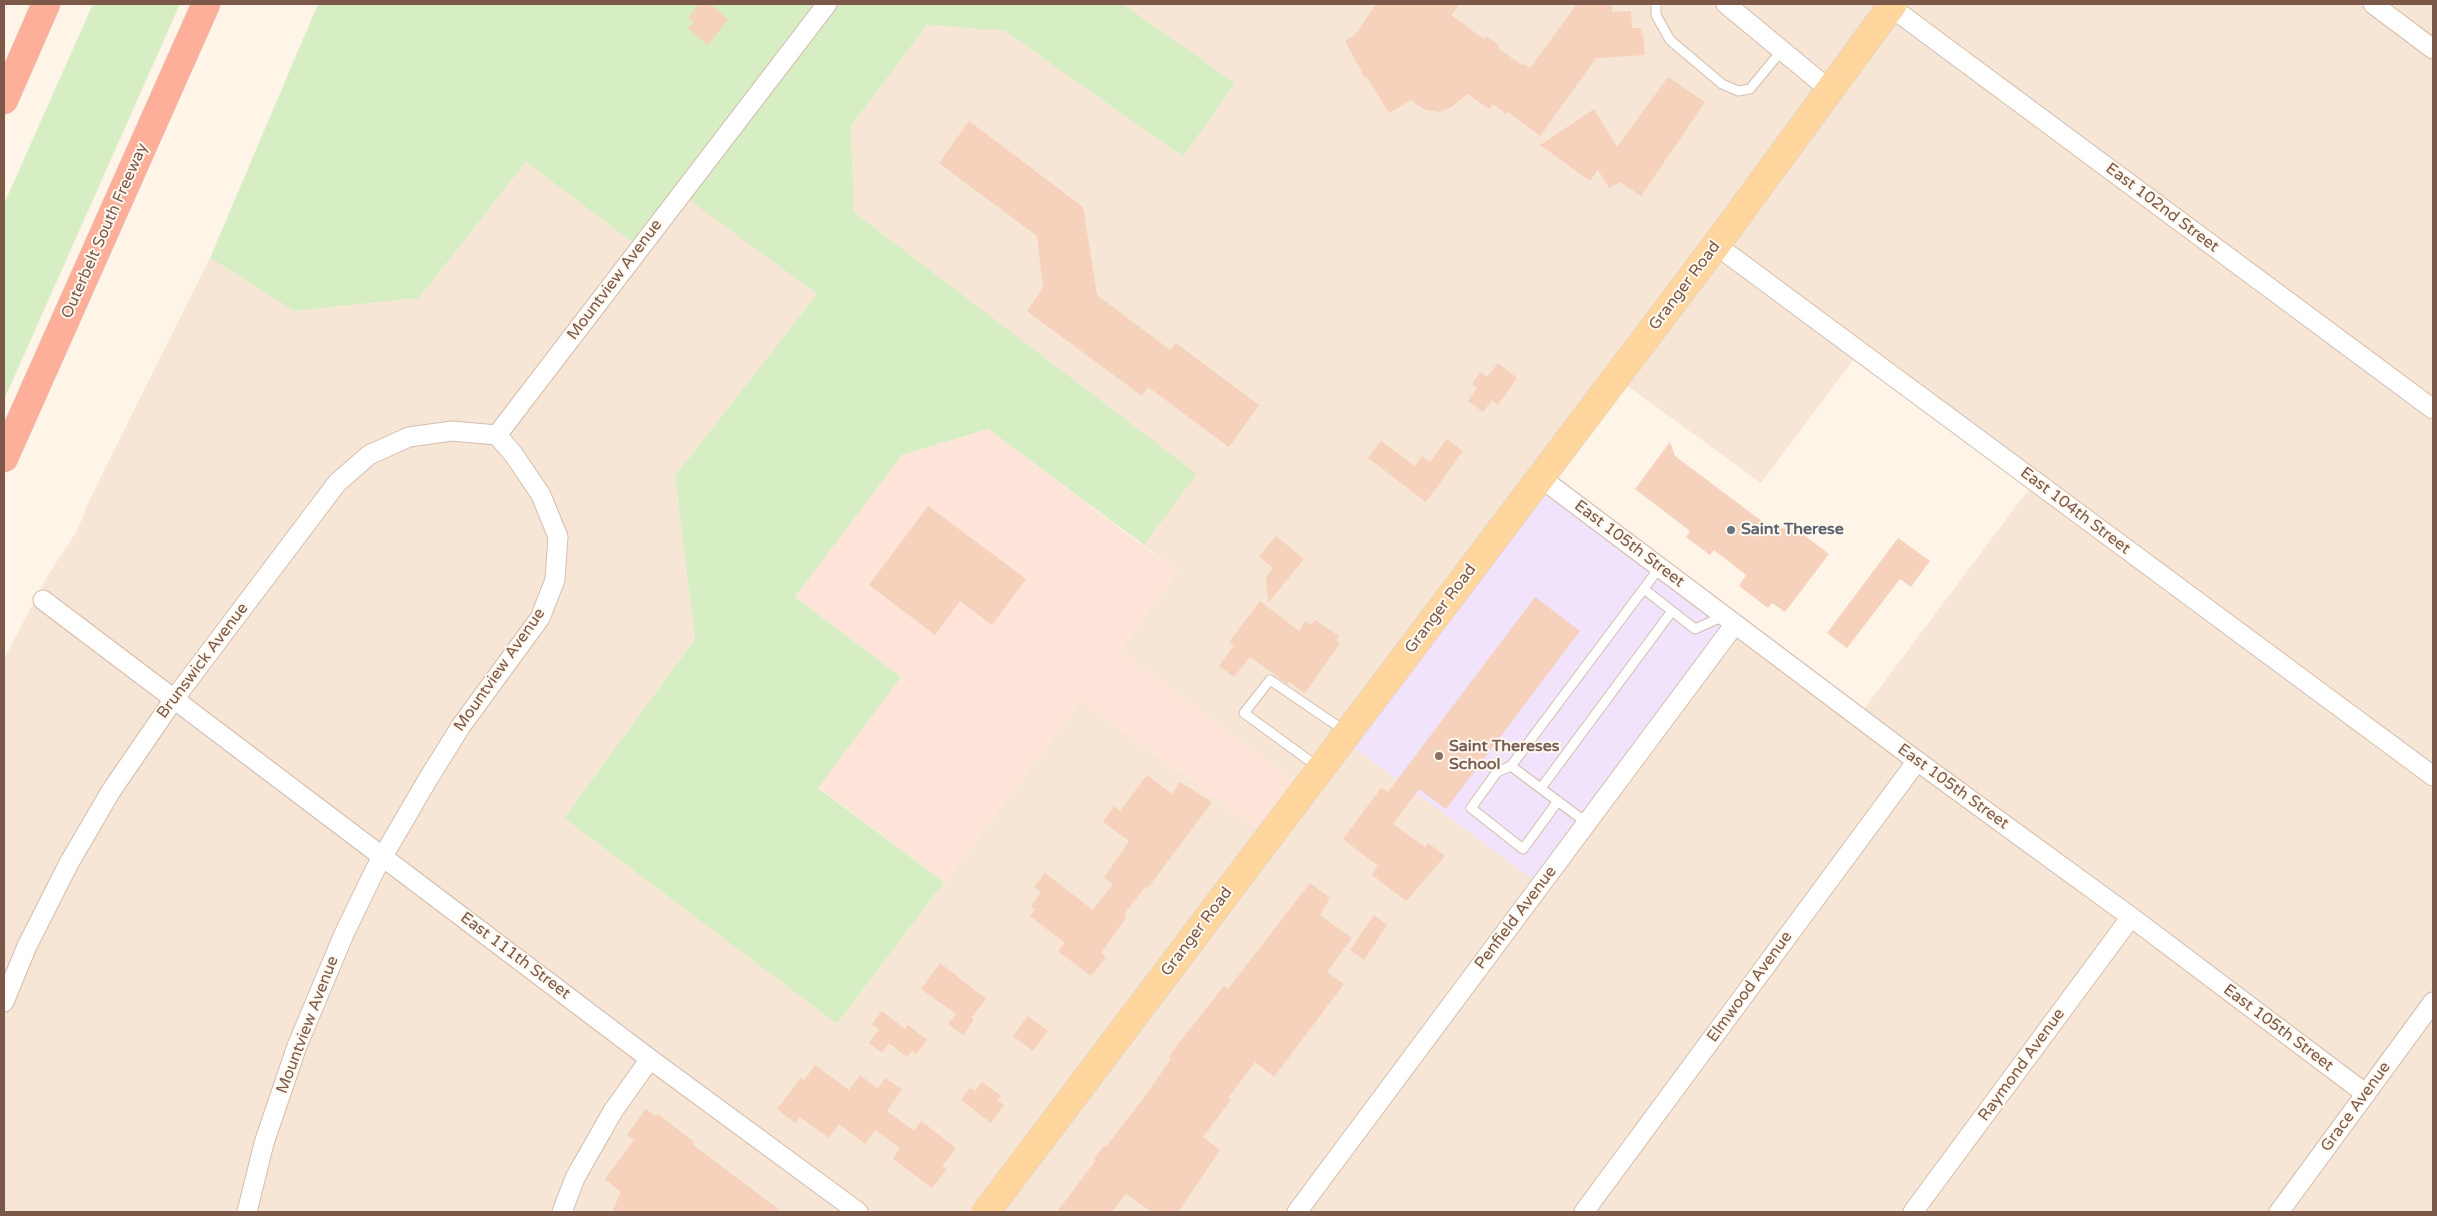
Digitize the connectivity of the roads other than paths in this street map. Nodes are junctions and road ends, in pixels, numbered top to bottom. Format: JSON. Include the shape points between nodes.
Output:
{"nodes":[{"id":1,"x":46,"y":4,"type":"edge"},
{"id":2,"x":50,"y":4,"type":"edge"},
{"id":3,"x":206,"y":4,"type":"edge"},
{"id":4,"x":226,"y":4,"type":"edge"},
{"id":5,"x":827,"y":4,"type":"edge"},
{"id":6,"x":1656,"y":4,"type":"edge"},
{"id":7,"x":1726,"y":4,"type":"edge"},
{"id":8,"x":2373,"y":4,"type":"edge"},
{"id":9,"x":1892,"y":5,"type":"edge"},
{"id":10,"x":2433,"y":49,"type":"edge"},
{"id":11,"x":1782,"y":50,"type":"junction"},
{"id":12,"x":1831,"y":91,"type":"junction"},
{"id":13,"x":7,"y":92,"type":"edge"},
{"id":14,"x":159,"y":110,"type":"junction"},
{"id":15,"x":1716,"y":245,"type":"junction"},
{"id":16,"x":2433,"y":408,"type":"edge"},
{"id":17,"x":497,"y":434,"type":"junction"},
{"id":18,"x":4,"y":458,"type":"edge"},
{"id":19,"x":1541,"y":478,"type":"junction"},
{"id":20,"x":1660,"y":567,"type":"junction"},
{"id":21,"x":1644,"y":589,"type":"junction"},
{"id":22,"x":43,"y":600,"type":"dead end"},
{"id":23,"x":1672,"y":611,"type":"junction"},
{"id":24,"x":1730,"y":620,"type":"junction"},
{"id":25,"x":174,"y":698,"type":"junction"},
{"id":26,"x":1347,"y":733,"type":"junction"},
{"id":27,"x":1917,"y":761,"type":"junction"},
{"id":28,"x":1511,"y":766,"type":"junction"},
{"id":29,"x":1320,"y":768,"type":"junction"},
{"id":30,"x":2433,"y":776,"type":"edge"},
{"id":31,"x":1541,"y":788,"type":"junction"},
{"id":32,"x":1558,"y":801,"type":"junction"},
{"id":33,"x":1587,"y":823,"type":"junction"},
{"id":34,"x":383,"y":856,"type":"junction"},
{"id":35,"x":2131,"y":917,"type":"junction"},
{"id":36,"x":4,"y":1002,"type":"edge"},
{"id":37,"x":2433,"y":1002,"type":"edge"},
{"id":38,"x":650,"y":1059,"type":"junction"},
{"id":39,"x":2366,"y":1094,"type":"junction"},
{"id":40,"x":247,"y":1212,"type":"edge"},
{"id":41,"x":562,"y":1212,"type":"edge"},
{"id":42,"x":858,"y":1212,"type":"edge"},
{"id":43,"x":986,"y":1212,"type":"edge"},
{"id":44,"x":1297,"y":1212,"type":"edge"},
{"id":45,"x":1584,"y":1212,"type":"edge"},
{"id":46,"x":1913,"y":1212,"type":"edge"},
{"id":47,"x":2279,"y":1212,"type":"edge"}],
"edges":[{"from":1,"to":13,"type":"highway"},
{"from":2,"to":13,"type":"highway"},
{"from":3,"to":14,"type":"highway","name":"Outerbelt South Freeway"},
{"from":4,"to":14,"type":"highway","via":[[193,67]]},
{"from":5,"to":17,"type":"street","name":"Mountview Avenue"},
{"from":6,"to":11,"type":"lane","via":[[1656,15],[1670,40],[1722,84],[1738,91],[1750,89]]},
{"from":7,"to":11,"type":"street"},
{"from":8,"to":10,"type":"street"},
{"from":9,"to":12,"type":"main road","name":"Granger Road"},
{"from":9,"to":16,"type":"street","name":"East 102nd Street"},
{"from":11,"to":12,"type":"street"},
{"from":12,"to":15,"type":"main road","name":"Granger Road"},
{"from":14,"to":18,"type":"highway","name":"Outerbelt South Freeway"},
{"from":15,"to":19,"type":"main road","name":"Granger Road"},
{"from":15,"to":30,"type":"street","name":"East 104th Street"},
{"from":17,"to":25,"type":"street","name":"Brunswick Avenue","via":[[452,431],[409,437],[369,455],[337,483]]},
{"from":17,"to":34,"type":"street","name":"Mountview Avenue","via":[[541,495],[558,536],[555,580],[540,618],[461,726]]},
{"from":19,"to":20,"type":"street","name":"East 105th Street"},
{"from":19,"to":26,"type":"main road","name":"Granger Road"},
{"from":20,"to":21,"type":"lane"},
{"from":20,"to":24,"type":"street","name":"East 105th Street"},
{"from":21,"to":23,"type":"lane"},
{"from":21,"to":28,"type":"lane"},
{"from":22,"to":25,"type":"street","name":"East 111th Street"},
{"from":23,"to":24,"type":"lane","via":[[1695,629]]},
{"from":23,"to":31,"type":"lane"},
{"from":24,"to":27,"type":"street","name":"East 105th Street"},
{"from":24,"to":33,"type":"street","name":"Penfield Avenue"},
{"from":25,"to":34,"type":"street","name":"East 111th Street"},
{"from":25,"to":36,"type":"street","name":"Brunswick Avenue","via":[[111,791],[69,863],[27,946]]},
{"from":26,"to":29,"type":"main road","name":"Granger Road"},
{"from":26,"to":29,"type":"lane","via":[[1270,680],[1244,713]]},
{"from":27,"to":35,"type":"street","name":"East 105th Street"},
{"from":27,"to":45,"type":"street","name":"Elmwood Avenue"},
{"from":28,"to":31,"type":"lane"},
{"from":28,"to":32,"type":"lane","via":[[1497,772],[1471,808],[1523,849]]},
{"from":29,"to":43,"type":"main road","name":"Granger Road"},
{"from":31,"to":32,"type":"lane"},
{"from":32,"to":33,"type":"lane"},
{"from":33,"to":44,"type":"street","name":"Penfield Avenue"},
{"from":34,"to":38,"type":"street","name":"East 111th Street"},
{"from":34,"to":40,"type":"street","name":"Mountview Avenue","via":[[344,934],[297,1046],[264,1143]]},
{"from":35,"to":39,"type":"street","name":"East 105th Street"},
{"from":35,"to":46,"type":"street","name":"Raymond Avenue"},
{"from":37,"to":39,"type":"street","name":"Grace Avenue"},
{"from":38,"to":41,"type":"street","via":[[613,1112],[575,1178]]},
{"from":38,"to":42,"type":"street","name":"East 111th Street"},
{"from":39,"to":47,"type":"street","name":"Grace Avenue"}]}
